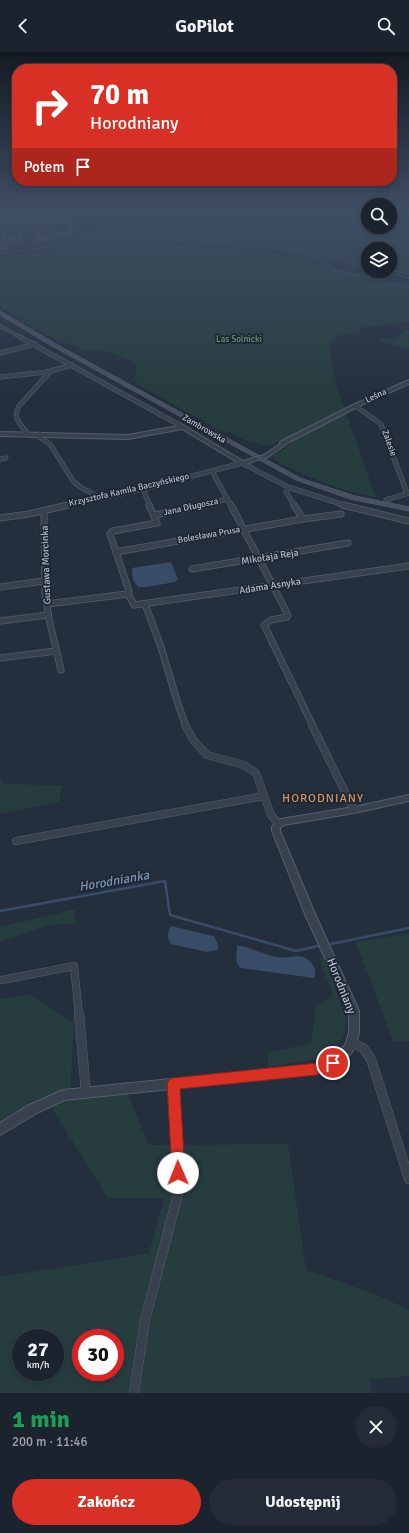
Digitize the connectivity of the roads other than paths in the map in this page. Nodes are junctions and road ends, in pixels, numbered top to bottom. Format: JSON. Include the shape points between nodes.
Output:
{"nodes":[{"id":1,"x":0,"y":313,"type":"edge"},
{"id":2,"x":0,"y":318,"type":"edge"},
{"id":3,"x":0,"y":326,"type":"edge"},
{"id":4,"x":35,"y":344,"type":"junction"},
{"id":5,"x":0,"y":353,"type":"edge"},
{"id":6,"x":72,"y":365,"type":"junction"},
{"id":7,"x":47,"y":372,"type":"junction"},
{"id":8,"x":0,"y":377,"type":"edge"},
{"id":9,"x":409,"y":382,"type":"edge"},
{"id":10,"x":355,"y":406,"type":"junction"},
{"id":11,"x":182,"y":427,"type":"junction"},
{"id":12,"x":0,"y":434,"type":"edge"},
{"id":13,"x":28,"y":434,"type":"junction"},
{"id":14,"x":40,"y":434,"type":"junction"},
{"id":15,"x":286,"y":442,"type":"joint"},
{"id":16,"x":6,"y":458,"type":"dead end"},
{"id":17,"x":0,"y":459,"type":"edge"},
{"id":18,"x":254,"y":459,"type":"junction"},
{"id":19,"x":242,"y":463,"type":"junction"},
{"id":20,"x":212,"y":471,"type":"junction"},
{"id":21,"x":288,"y":487,"type":"junction"},
{"id":22,"x":143,"y":489,"type":"junction"},
{"id":23,"x":408,"y":493,"type":"edge"},
{"id":24,"x":99,"y":497,"type":"junction"},
{"id":25,"x":228,"y":499,"type":"junction"},
{"id":26,"x":386,"y":500,"type":"dead end"},
{"id":27,"x":377,"y":505,"type":"junction"},
{"id":28,"x":409,"y":509,"type":"edge"},
{"id":29,"x":44,"y":511,"type":"junction"},
{"id":30,"x":340,"y":514,"type":"dead end"},
{"id":31,"x":409,"y":514,"type":"edge"},
{"id":32,"x":154,"y":515,"type":"junction"},
{"id":33,"x":0,"y":518,"type":"edge"},
{"id":34,"x":303,"y":519,"type":"junction"},
{"id":35,"x":409,"y":521,"type":"edge"},
{"id":36,"x":244,"y":529,"type":"junction"},
{"id":37,"x":348,"y":543,"type":"dead end"},
{"id":38,"x":116,"y":552,"type":"junction"},
{"id":39,"x":259,"y":558,"type":"junction"},
{"id":40,"x":409,"y":566,"type":"edge"},
{"id":41,"x":192,"y":569,"type":"dead end"},
{"id":42,"x":44,"y":581,"type":"junction"},
{"id":43,"x":272,"y":586,"type":"junction"},
{"id":44,"x":0,"y":587,"type":"edge"},
{"id":45,"x":128,"y":594,"type":"junction"},
{"id":46,"x":132,"y":603,"type":"joint"},
{"id":47,"x":47,"y":604,"type":"junction"},
{"id":48,"x":145,"y":604,"type":"junction"},
{"id":49,"x":49,"y":617,"type":"junction"},
{"id":50,"x":0,"y":621,"type":"edge"},
{"id":51,"x":56,"y":651,"type":"junction"},
{"id":52,"x":0,"y":658,"type":"edge"},
{"id":53,"x":61,"y":670,"type":"dead end"},
{"id":54,"x":264,"y":796,"type":"junction"},
{"id":55,"x":409,"y":798,"type":"edge"},
{"id":56,"x":354,"y":810,"type":"junction"},
{"id":57,"x":277,"y":827,"type":"junction"},
{"id":58,"x":16,"y":842,"type":"dead end"},
{"id":59,"x":2,"y":980,"type":"dead end"},
{"id":60,"x":352,"y":1043,"type":"junction"},
{"id":61,"x":173,"y":1084,"type":"junction"},
{"id":62,"x":86,"y":1092,"type":"junction"},
{"id":63,"x":0,"y":1129,"type":"edge"},
{"id":64,"x":409,"y":1180,"type":"edge"},
{"id":65,"x":134,"y":1393,"type":"edge"}],
"edges":[{"from":1,"to":18,"type":"main road","name":"Zambrowska"},
{"from":2,"to":18,"type":"main road","name":"Zambrowska"},
{"from":3,"to":4,"type":"street","name":"Zambrowska"},
{"from":4,"to":5,"type":"street"},
{"from":4,"to":6,"type":"street","name":"Zambrowska"},
{"from":6,"to":7,"type":"street"},
{"from":6,"to":11,"type":"street","name":"Zambrowska"},
{"from":7,"to":8,"type":"street"},
{"from":7,"to":13,"type":"street","via":[[48,374],[16,411],[16,419]]},
{"from":9,"to":10,"type":"street","name":"Leśna"},
{"from":10,"to":15,"type":"street","name":"Leśna"},
{"from":10,"to":23,"type":"street","name":"Zalesie","via":[[381,424]]},
{"from":11,"to":14,"type":"street","via":[[128,436]]},
{"from":11,"to":19,"type":"street","name":"Zambrowska"},
{"from":12,"to":13,"type":"street"},
{"from":13,"to":14,"type":"street"},
{"from":14,"to":24,"type":"street","via":[[39,437],[50,444],[73,481]]},
{"from":15,"to":18,"type":"street","name":"Krzysztofa Kamila Baczyńskiego","via":[[270,454]]},
{"from":16,"to":17,"type":"street"},
{"from":18,"to":19,"type":"street","name":"Krzysztofa Kamila Baczyńskiego"},
{"from":18,"to":27,"type":"main road","name":"Zambrowska","via":[[314,486]]},
{"from":19,"to":20,"type":"street","name":"Krzysztofa Kamila Baczyńskiego"},
{"from":19,"to":21,"type":"street","name":"Zambrowska"},
{"from":20,"to":22,"type":"street","name":"Krzysztofa Kamila Baczyńskiego"},
{"from":20,"to":25,"type":"street"},
{"from":21,"to":34,"type":"street","via":[[286,492]]},
{"from":21,"to":35,"type":"street","name":"Zambrowska"},
{"from":22,"to":24,"type":"street","name":"Krzysztofa Kamila Baczyńskiego"},
{"from":22,"to":32,"type":"street","name":"Jana Długosza"},
{"from":23,"to":26,"type":"street"},
{"from":24,"to":29,"type":"street","name":"Krzysztofa Kamila Baczyńskiego"},
{"from":25,"to":32,"type":"street","name":"Jana Długosza"},
{"from":25,"to":36,"type":"street"},
{"from":27,"to":28,"type":"main road"},
{"from":27,"to":31,"type":"main road"},
{"from":29,"to":33,"type":"street","name":"Krzysztofa Kamila Baczyńskiego"},
{"from":29,"to":42,"type":"street","name":"Gustawa Morcinka"},
{"from":30,"to":34,"type":"street","name":"Bolesława Prusa"},
{"from":32,"to":38,"type":"street","name":"Jana Długosza","via":[[157,523],[113,531],[110,534]]},
{"from":34,"to":36,"type":"street","name":"Bolesława Prusa"},
{"from":36,"to":38,"type":"street","name":"Bolesława Prusa"},
{"from":36,"to":39,"type":"street"},
{"from":37,"to":39,"type":"street","name":"Mikołaja Reja"},
{"from":38,"to":45,"type":"street","name":"Jana Długosza"},
{"from":39,"to":41,"type":"street","name":"Mikołaja Reja"},
{"from":39,"to":43,"type":"street"},
{"from":40,"to":43,"type":"street","name":"Adama Asnyka"},
{"from":42,"to":44,"type":"street"},
{"from":42,"to":47,"type":"street","name":"Gustawa Morcinka"},
{"from":43,"to":48,"type":"street","name":"Adama Asnyka"},
{"from":43,"to":56,"type":"street","via":[[288,615],[286,618],[268,621],[264,626]]},
{"from":45,"to":46,"type":"street","name":"Jana Długosza"},
{"from":45,"to":47,"type":"street"},
{"from":46,"to":48,"type":"street","name":"Adama Asnyka"},
{"from":47,"to":49,"type":"street","name":"Gustawa Morcinka"},
{"from":48,"to":54,"type":"street","via":[[185,723],[199,748],[207,756],[252,769],[256,773]]},
{"from":49,"to":50,"type":"street"},
{"from":49,"to":51,"type":"street","name":"Gustawa Morcinka"},
{"from":51,"to":52,"type":"street"},
{"from":51,"to":53,"type":"street","name":"Gustawa Morcinka"},
{"from":54,"to":57,"type":"street"},
{"from":54,"to":58,"type":"street"},
{"from":55,"to":56,"type":"street"},
{"from":56,"to":57,"type":"street"},
{"from":57,"to":60,"type":"street","name":"Horodniany","via":[[310,914],[354,1011],[356,1028]]},
{"from":59,"to":62,"type":"street","via":[[74,966]]},
{"from":60,"to":61,"type":"street","name":"Horodniany","via":[[343,1056],[317,1069]]},
{"from":60,"to":64,"type":"street","via":[[363,1048],[371,1059]]},
{"from":61,"to":62,"type":"street","name":"Horodniany"},
{"from":61,"to":65,"type":"street","via":[[179,1162],[178,1194],[145,1320]]},
{"from":62,"to":63,"type":"street","name":"Horodniany","via":[[62,1095]]}]}
